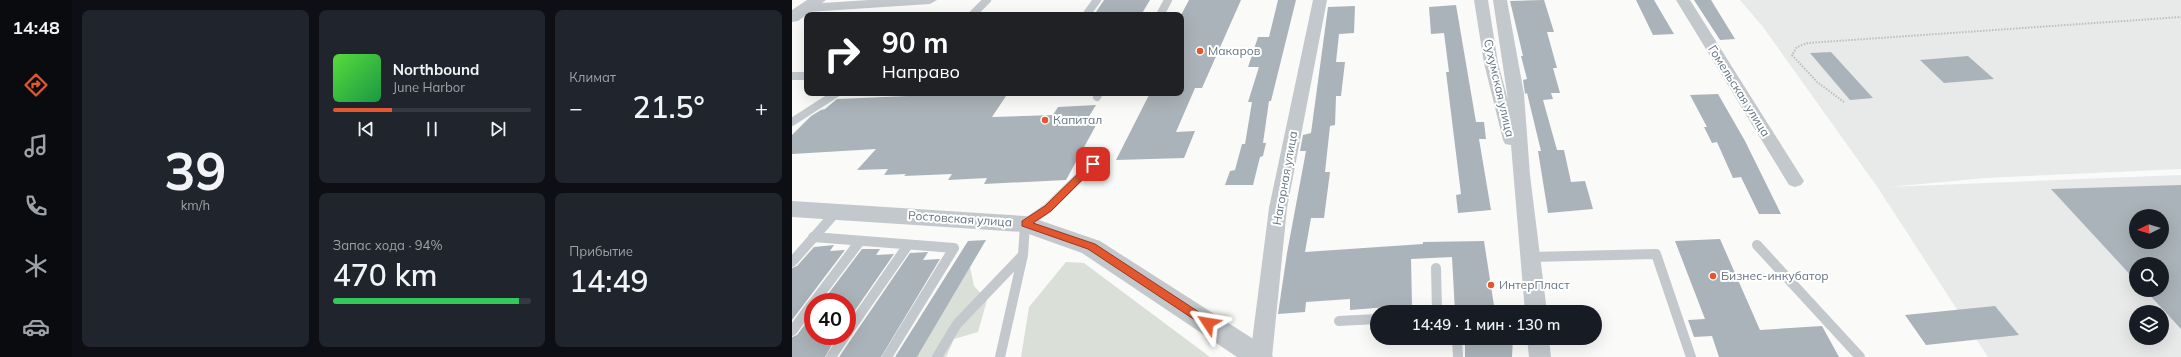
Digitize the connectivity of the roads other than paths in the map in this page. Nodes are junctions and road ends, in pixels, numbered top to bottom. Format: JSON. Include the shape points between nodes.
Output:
{"nodes":[{"id":1,"x":930,"y":0,"type":"edge"},
{"id":2,"x":987,"y":0,"type":"edge"},
{"id":3,"x":1097,"y":0,"type":"edge"},
{"id":4,"x":1168,"y":0,"type":"edge"},
{"id":5,"x":1320,"y":0,"type":"edge"},
{"id":6,"x":1481,"y":0,"type":"edge"},
{"id":7,"x":1500,"y":0,"type":"edge"},
{"id":8,"x":1683,"y":0,"type":"edge"},
{"id":9,"x":812,"y":4,"type":"edge"},
{"id":10,"x":975,"y":12,"type":"edge"},
{"id":11,"x":1088,"y":12,"type":"edge"},
{"id":12,"x":1162,"y":12,"type":"edge"},
{"id":13,"x":792,"y":18,"type":"edge"},
{"id":14,"x":792,"y":76,"type":"edge"},
{"id":15,"x":804,"y":76,"type":"edge"},
{"id":16,"x":832,"y":96,"type":"edge"},
{"id":17,"x":792,"y":122,"type":"edge"},
{"id":18,"x":1093,"y":164,"type":"dead end"},
{"id":19,"x":1521,"y":175,"type":"junction"},
{"id":20,"x":1795,"y":181,"type":"dead end"},
{"id":21,"x":792,"y":209,"type":"edge"},
{"id":22,"x":837,"y":211,"type":"junction"},
{"id":23,"x":1025,"y":224,"type":"junction"},
{"id":24,"x":813,"y":237,"type":"junction"},
{"id":25,"x":860,"y":241,"type":"junction"},
{"id":26,"x":908,"y":245,"type":"junction"},
{"id":27,"x":1757,"y":245,"type":"dead end"},
{"id":28,"x":1023,"y":255,"type":"junction"},
{"id":29,"x":1531,"y":257,"type":"junction"},
{"id":30,"x":792,"y":262,"type":"edge"},
{"id":31,"x":1436,"y":268,"type":"dead end"},
{"id":32,"x":820,"y":293,"type":"edge"},
{"id":33,"x":1436,"y":305,"type":"edge"},
{"id":34,"x":1535,"y":305,"type":"edge"},
{"id":35,"x":804,"y":314,"type":"edge"},
{"id":36,"x":1370,"y":319,"type":"edge"},
{"id":37,"x":856,"y":321,"type":"edge"},
{"id":38,"x":1339,"y":321,"type":"dead end"},
{"id":39,"x":792,"y":331,"type":"edge"},
{"id":40,"x":839,"y":345,"type":"edge"},
{"id":41,"x":1457,"y":345,"type":"edge"},
{"id":42,"x":1539,"y":345,"type":"edge"},
{"id":43,"x":831,"y":357,"type":"edge"},
{"id":44,"x":887,"y":357,"type":"edge"},
{"id":45,"x":937,"y":357,"type":"edge"},
{"id":46,"x":1000,"y":357,"type":"edge"},
{"id":47,"x":1260,"y":357,"type":"edge"},
{"id":48,"x":1458,"y":357,"type":"edge"},
{"id":49,"x":1540,"y":357,"type":"edge"},
{"id":50,"x":1691,"y":357,"type":"edge"},
{"id":51,"x":1860,"y":357,"type":"edge"}],
"edges":[{"from":1,"to":9,"type":"street"},
{"from":2,"to":10,"type":"lane"},
{"from":3,"to":11,"type":"lane"},
{"from":4,"to":12,"type":"lane"},
{"from":5,"to":47,"type":"street","name":"Нагорная улица","via":[[1278,208]]},
{"from":6,"to":19,"type":"street","name":"Сухумская улица","via":[[1491,63]]},
{"from":7,"to":19,"type":"street","name":"Сухумская улица","via":[[1516,94]]},
{"from":8,"to":20,"type":"street","name":"Гомельская улица"},
{"from":9,"to":13,"type":"street"},
{"from":14,"to":15,"type":"lane"},
{"from":16,"to":17,"type":"lane"},
{"from":18,"to":23,"type":"lane","via":[[1048,208]]},
{"from":19,"to":29,"type":"street","name":"Сухумская улица"},
{"from":21,"to":22,"type":"street","name":"Ростовская улица"},
{"from":22,"to":23,"type":"street","name":"Ростовская улица"},
{"from":22,"to":24,"type":"lane"},
{"from":23,"to":28,"type":"lane"},
{"from":23,"to":47,"type":"street","name":"Ростовская улица","via":[[1091,247]]},
{"from":24,"to":25,"type":"lane"},
{"from":24,"to":30,"type":"lane"},
{"from":25,"to":26,"type":"lane"},
{"from":25,"to":32,"type":"lane"},
{"from":26,"to":37,"type":"lane"},
{"from":26,"to":44,"type":"lane","via":[[954,248]]},
{"from":27,"to":51,"type":"lane"},
{"from":28,"to":45,"type":"lane","via":[[957,324]]},
{"from":28,"to":46,"type":"lane"},
{"from":29,"to":34,"type":"street","name":"Сухумская улица"},
{"from":29,"to":50,"type":"lane","via":[[1656,254]]},
{"from":31,"to":33,"type":"lane"},
{"from":35,"to":39,"type":"lane"},
{"from":36,"to":38,"type":"lane"},
{"from":40,"to":43,"type":"lane"},
{"from":41,"to":48,"type":"lane"},
{"from":42,"to":49,"type":"street"}]}
